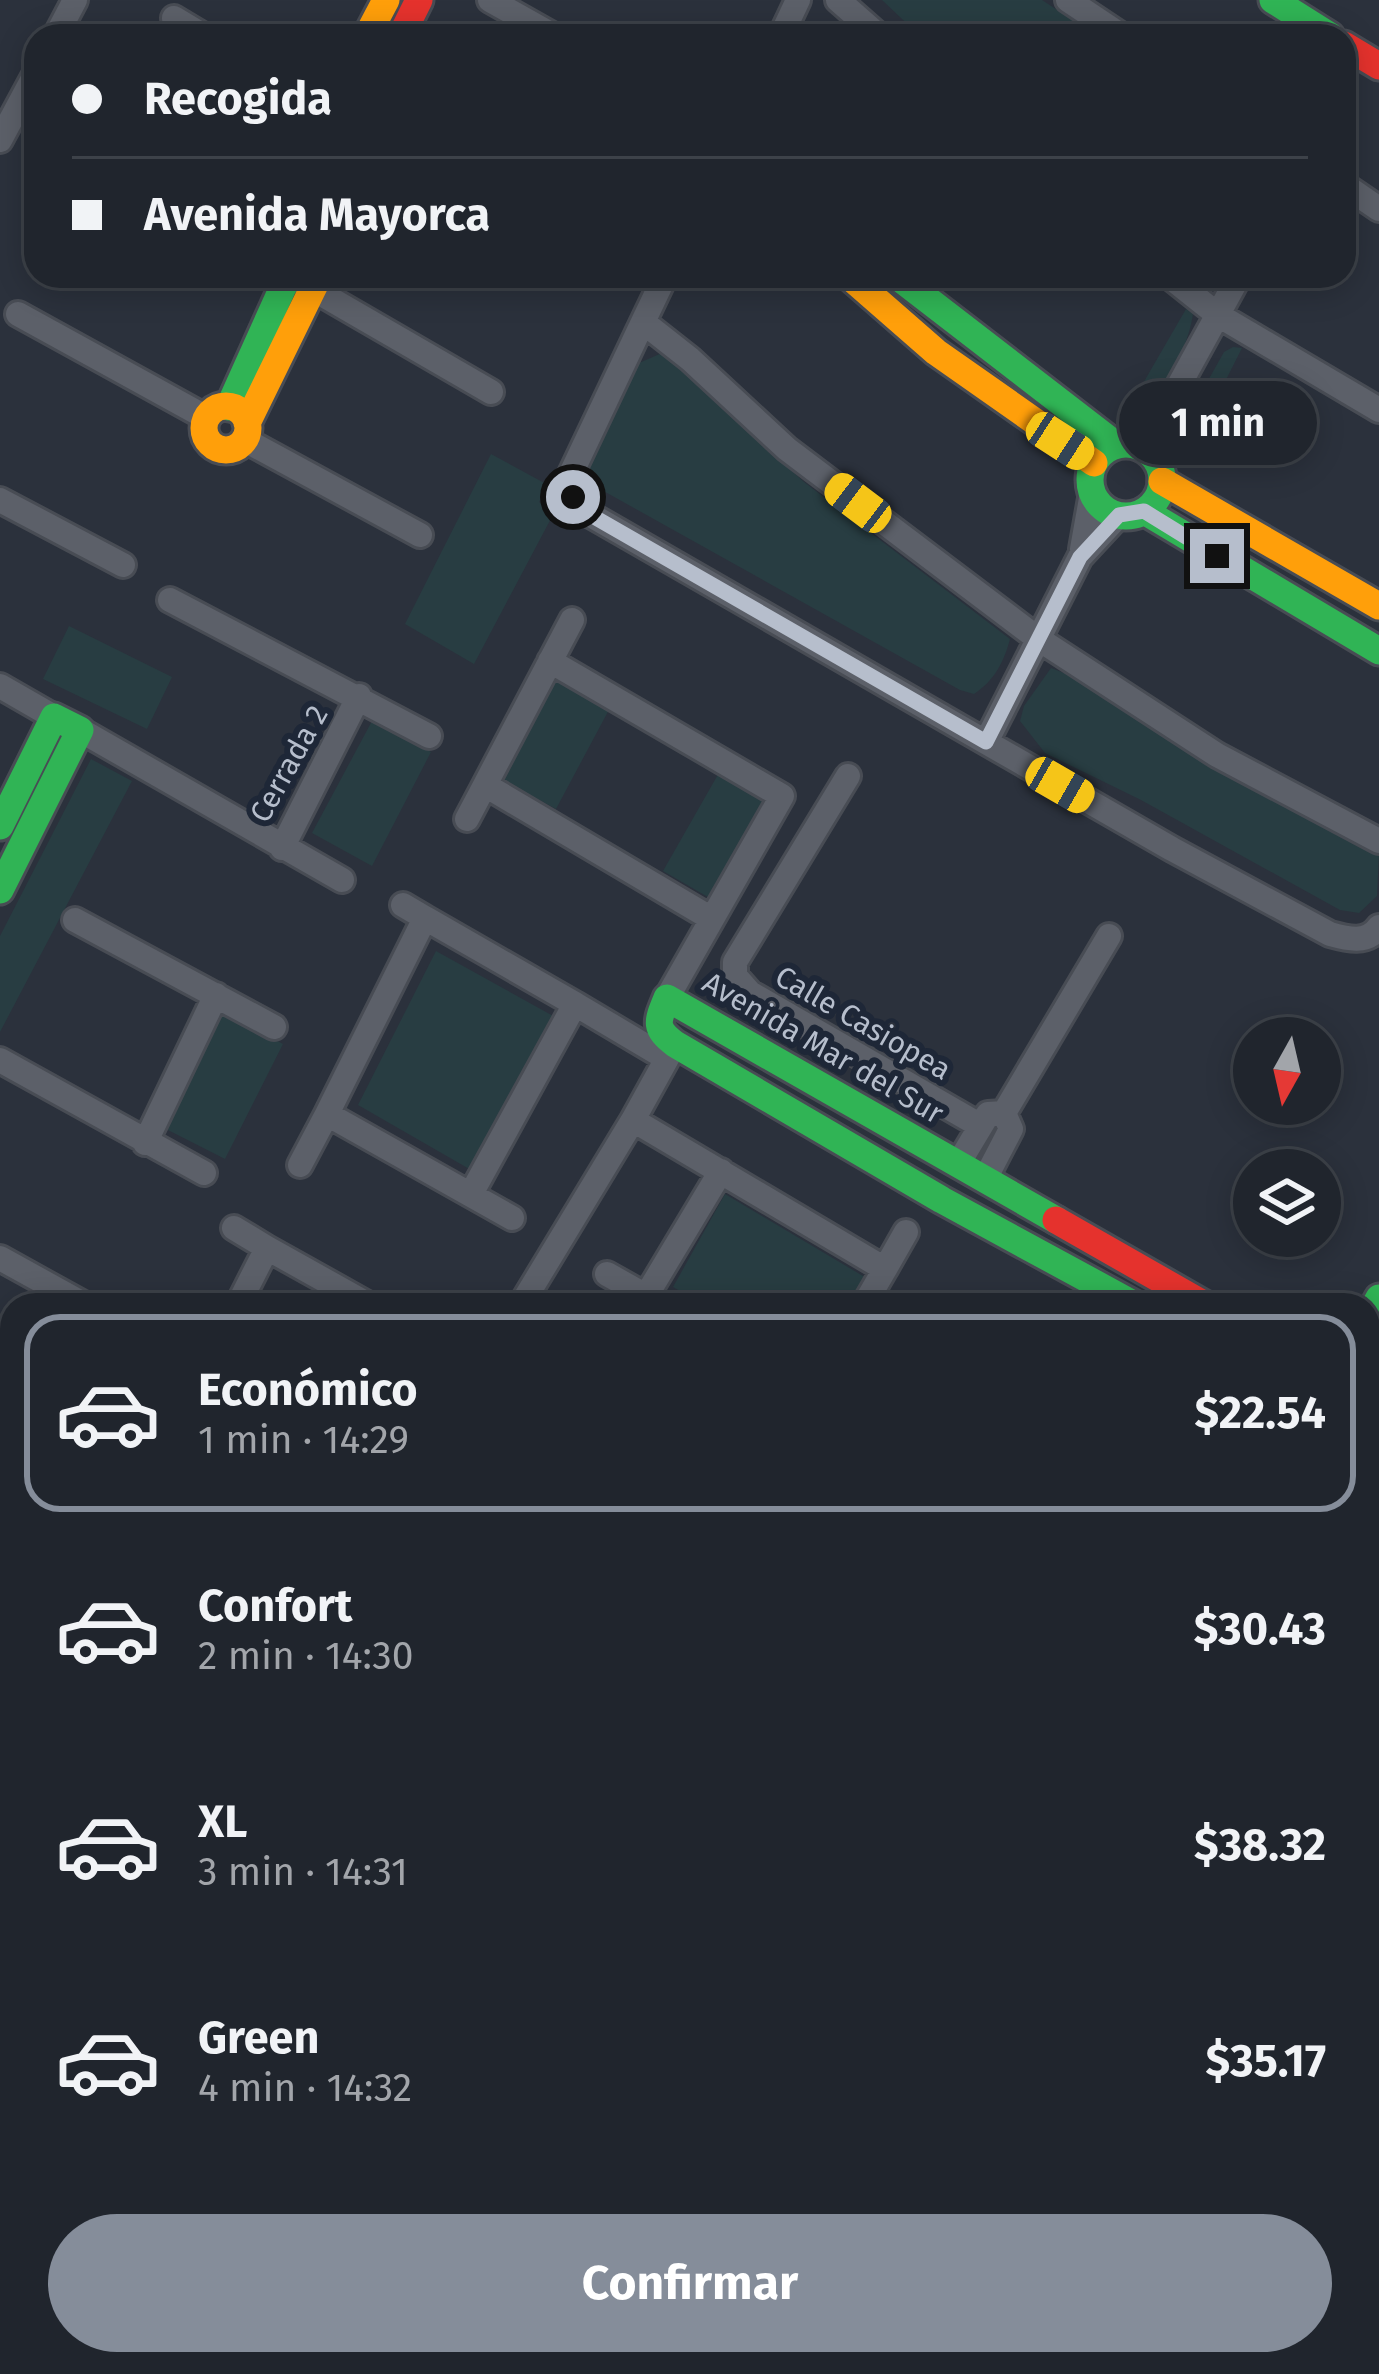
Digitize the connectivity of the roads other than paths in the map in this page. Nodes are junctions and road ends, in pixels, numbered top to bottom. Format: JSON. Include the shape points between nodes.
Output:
{"nodes":[{"id":1,"x":490,"y":0,"type":"edge"},
{"id":2,"x":838,"y":0,"type":"edge"},
{"id":3,"x":1068,"y":0,"type":"edge"},
{"id":4,"x":1273,"y":0,"type":"edge"},
{"id":5,"x":173,"y":18,"type":"dead end"},
{"id":6,"x":183,"y":24,"type":"edge"},
{"id":7,"x":533,"y":24,"type":"edge"},
{"id":8,"x":865,"y":24,"type":"edge"},
{"id":9,"x":1104,"y":24,"type":"edge"},
{"id":10,"x":1311,"y":24,"type":"edge"},
{"id":11,"x":24,"y":95,"type":"edge"},
{"id":12,"x":0,"y":140,"type":"edge"},
{"id":13,"x":299,"y":288,"type":"edge"},
{"id":14,"x":318,"y":288,"type":"edge"},
{"id":15,"x":659,"y":288,"type":"edge"},
{"id":16,"x":861,"y":288,"type":"edge"},
{"id":17,"x":912,"y":288,"type":"edge"},
{"id":18,"x":1183,"y":288,"type":"edge"},
{"id":19,"x":1233,"y":288,"type":"edge"},
{"id":20,"x":18,"y":314,"type":"dead end"},
{"id":21,"x":1218,"y":315,"type":"junction"},
{"id":22,"x":643,"y":322,"type":"junction"},
{"id":23,"x":491,"y":392,"type":"dead end"},
{"id":24,"x":1379,"y":410,"type":"edge"},
{"id":25,"x":232,"y":422,"type":"junction"},
{"id":26,"x":1118,"y":452,"type":"junction"},
{"id":27,"x":1162,"y":481,"type":"junction"},
{"id":28,"x":1092,"y":493,"type":"junction"},
{"id":29,"x":0,"y":500,"type":"edge"},
{"id":30,"x":1131,"y":513,"type":"junction"},
{"id":31,"x":420,"y":535,"type":"dead end"},
{"id":32,"x":1080,"y":557,"type":"junction"},
{"id":33,"x":123,"y":565,"type":"dead end"},
{"id":34,"x":170,"y":600,"type":"dead end"},
{"id":35,"x":1379,"y":606,"type":"edge"},
{"id":36,"x":572,"y":620,"type":"dead end"},
{"id":37,"x":1037,"y":638,"type":"junction"},
{"id":38,"x":1379,"y":651,"type":"edge"},
{"id":39,"x":550,"y":661,"type":"junction"},
{"id":40,"x":0,"y":686,"type":"edge"},
{"id":41,"x":359,"y":697,"type":"junction"},
{"id":42,"x":54,"y":716,"type":"junction"},
{"id":43,"x":80,"y":730,"type":"junction"},
{"id":44,"x":429,"y":736,"type":"dead end"},
{"id":45,"x":986,"y":742,"type":"junction"},
{"id":46,"x":848,"y":776,"type":"dead end"},
{"id":47,"x":485,"y":785,"type":"junction"},
{"id":48,"x":467,"y":819,"type":"dead end"},
{"id":49,"x":0,"y":826,"type":"edge"},
{"id":50,"x":1379,"y":842,"type":"edge"},
{"id":51,"x":282,"y":848,"type":"junction"},
{"id":52,"x":342,"y":880,"type":"dead end"},
{"id":53,"x":0,"y":890,"type":"edge"},
{"id":54,"x":75,"y":920,"type":"dead end"},
{"id":55,"x":712,"y":920,"type":"junction"},
{"id":56,"x":1379,"y":927,"type":"edge"},
{"id":57,"x":1109,"y":936,"type":"dead end"},
{"id":58,"x":216,"y":995,"type":"junction"},
{"id":59,"x":667,"y":998,"type":"junction"},
{"id":60,"x":575,"y":1004,"type":"junction"},
{"id":61,"x":274,"y":1027,"type":"dead end"},
{"id":62,"x":671,"y":1051,"type":"junction"},
{"id":63,"x":0,"y":1060,"type":"edge"},
{"id":64,"x":1004,"y":1113,"type":"junction"},
{"id":65,"x":327,"y":1114,"type":"junction"},
{"id":66,"x":632,"y":1120,"type":"junction"},
{"id":67,"x":979,"y":1125,"type":"junction"},
{"id":68,"x":145,"y":1143,"type":"junction"},
{"id":69,"x":958,"y":1164,"type":"junction"},
{"id":70,"x":300,"y":1165,"type":"dead end"},
{"id":71,"x":721,"y":1171,"type":"junction"},
{"id":72,"x":204,"y":1173,"type":"dead end"},
{"id":73,"x":992,"y":1183,"type":"junction"},
{"id":74,"x":471,"y":1194,"type":"junction"},
{"id":75,"x":512,"y":1219,"type":"dead end"},
{"id":76,"x":980,"y":1220,"type":"junction"},
{"id":77,"x":235,"y":1228,"type":"dead end"},
{"id":78,"x":906,"y":1232,"type":"dead end"},
{"id":79,"x":267,"y":1248,"type":"junction"},
{"id":80,"x":0,"y":1258,"type":"edge"},
{"id":81,"x":885,"y":1269,"type":"junction"},
{"id":82,"x":608,"y":1274,"type":"dead end"},
{"id":83,"x":63,"y":1293,"type":"edge"},
{"id":84,"x":244,"y":1293,"type":"edge"},
{"id":85,"x":348,"y":1293,"type":"edge"},
{"id":86,"x":528,"y":1293,"type":"edge"},
{"id":87,"x":642,"y":1293,"type":"edge"},
{"id":88,"x":658,"y":1293,"type":"edge"},
{"id":89,"x":871,"y":1293,"type":"edge"},
{"id":90,"x":1113,"y":1293,"type":"edge"},
{"id":91,"x":1184,"y":1293,"type":"edge"}],
"edges":[{"from":1,"to":7,"type":"street"},
{"from":2,"to":8,"type":"street"},
{"from":3,"to":9,"type":"street"},
{"from":4,"to":10,"type":"street"},
{"from":5,"to":6,"type":"street"},
{"from":11,"to":12,"type":"street"},
{"from":13,"to":25,"type":"street"},
{"from":14,"to":23,"type":"street"},
{"from":15,"to":22,"type":"street"},
{"from":16,"to":26,"type":"street","via":[[992,396]]},
{"from":17,"to":26,"type":"street"},
{"from":18,"to":21,"type":"street"},
{"from":19,"to":21,"type":"street"},
{"from":20,"to":25,"type":"street"},
{"from":21,"to":24,"type":"street"},
{"from":21,"to":26,"type":"street"},
{"from":22,"to":37,"type":"street","via":[[787,449]]},
{"from":22,"to":45,"type":"street","via":[[569,478],[582,510]]},
{"from":25,"to":31,"type":"street"},
{"from":26,"to":27,"type":"street","via":[[1158,463]]},
{"from":26,"to":28,"type":"street"},
{"from":27,"to":30,"type":"street","via":[[1160,493]]},
{"from":27,"to":35,"type":"street"},
{"from":28,"to":30,"type":"street","via":[[1102,507]]},
{"from":28,"to":32,"type":"street"},
{"from":29,"to":33,"type":"street"},
{"from":30,"to":32,"type":"street"},
{"from":30,"to":38,"type":"street"},
{"from":32,"to":37,"type":"street"},
{"from":34,"to":41,"type":"street","name":"Cerrada 2"},
{"from":36,"to":39,"type":"street"},
{"from":37,"to":45,"type":"street"},
{"from":37,"to":50,"type":"street","via":[[1217,755]]},
{"from":39,"to":47,"type":"street"},
{"from":39,"to":55,"type":"street","via":[[782,796]]},
{"from":40,"to":42,"type":"street"},
{"from":41,"to":44,"type":"street"},
{"from":41,"to":51,"type":"street","name":"Cerrada 2"},
{"from":42,"to":43,"type":"street"},
{"from":42,"to":49,"type":"street"},
{"from":43,"to":51,"type":"street","name":"Cerrada 2"},
{"from":43,"to":53,"type":"street"},
{"from":45,"to":56,"type":"street","via":[[1330,934],[1354,941]]},
{"from":46,"to":67,"type":"street","name":"Calle Casiopea","via":[[735,962],[735,976],[751,993]]},
{"from":47,"to":48,"type":"street"},
{"from":47,"to":55,"type":"street"},
{"from":51,"to":52,"type":"street"},
{"from":54,"to":58,"type":"street"},
{"from":55,"to":59,"type":"street"},
{"from":57,"to":64,"type":"street"},
{"from":58,"to":61,"type":"street"},
{"from":58,"to":68,"type":"street"},
{"from":59,"to":62,"type":"street","name":"Avenida Mar del Sur","via":[[656,1024]]},
{"from":59,"to":69,"type":"street","name":"Avenida Mar del Sur"},
{"from":60,"to":62,"type":"street"},
{"from":60,"to":65,"type":"street","via":[[414,911]]},
{"from":60,"to":74,"type":"street"},
{"from":62,"to":66,"type":"street"},
{"from":62,"to":76,"type":"street"},
{"from":63,"to":68,"type":"street"},
{"from":64,"to":67,"type":"street","via":[[988,1114]]},
{"from":64,"to":73,"type":"street","via":[[1011,1129]]},
{"from":65,"to":70,"type":"street"},
{"from":65,"to":74,"type":"street"},
{"from":66,"to":71,"type":"street"},
{"from":66,"to":86,"type":"street"},
{"from":67,"to":69,"type":"street"},
{"from":68,"to":72,"type":"street"},
{"from":69,"to":73,"type":"street","name":"Avenida Mar del Sur"},
{"from":71,"to":81,"type":"street"},
{"from":71,"to":88,"type":"street"},
{"from":73,"to":76,"type":"street"},
{"from":73,"to":91,"type":"street","name":"Avenida Mar del Sur"},
{"from":74,"to":75,"type":"street"},
{"from":76,"to":90,"type":"street"},
{"from":77,"to":79,"type":"street"},
{"from":78,"to":81,"type":"street"},
{"from":79,"to":84,"type":"street"},
{"from":79,"to":85,"type":"street"},
{"from":80,"to":83,"type":"street"},
{"from":81,"to":89,"type":"street"},
{"from":82,"to":87,"type":"street"}]}
